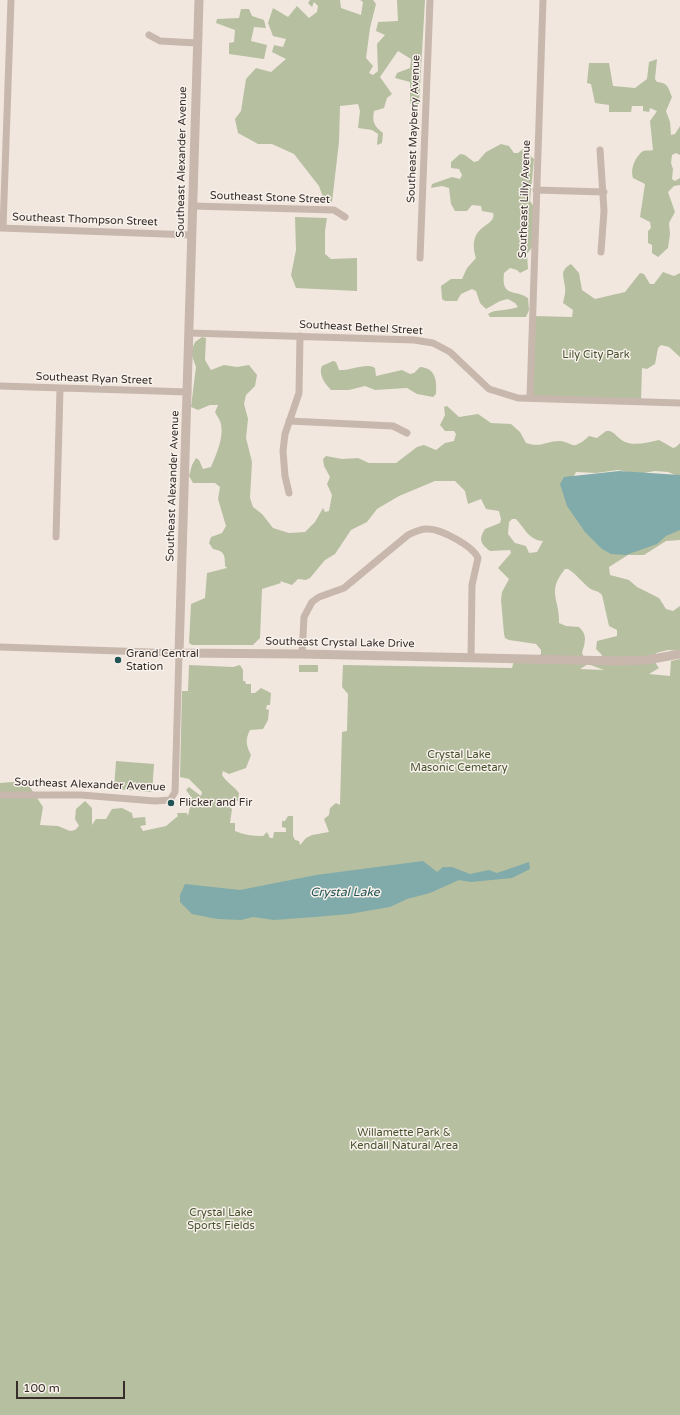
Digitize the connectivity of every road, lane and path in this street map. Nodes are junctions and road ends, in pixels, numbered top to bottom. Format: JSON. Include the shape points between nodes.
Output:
{"nodes":[{"id":1,"x":11,"y":0,"type":"edge"},
{"id":2,"x":199,"y":0,"type":"edge"},
{"id":3,"x":430,"y":0,"type":"edge"},
{"id":4,"x":543,"y":0,"type":"edge"},
{"id":5,"x":149,"y":34,"type":"dead end"},
{"id":6,"x":197,"y":43,"type":"junction"},
{"id":7,"x":600,"y":150,"type":"dead end"},
{"id":8,"x":536,"y":190,"type":"junction"},
{"id":9,"x":604,"y":192,"type":"junction"},
{"id":10,"x":193,"y":206,"type":"junction"},
{"id":11,"x":345,"y":217,"type":"dead end"},
{"id":12,"x":1,"y":228,"type":"edge"},
{"id":13,"x":192,"y":235,"type":"junction"},
{"id":14,"x":601,"y":252,"type":"dead end"},
{"id":15,"x":420,"y":258,"type":"dead end"},
{"id":16,"x":190,"y":333,"type":"junction"},
{"id":17,"x":300,"y":336,"type":"junction"},
{"id":18,"x":0,"y":386,"type":"edge"},
{"id":19,"x":60,"y":389,"type":"junction"},
{"id":20,"x":188,"y":392,"type":"junction"},
{"id":21,"x":530,"y":398,"type":"junction"},
{"id":22,"x":680,"y":403,"type":"edge"},
{"id":23,"x":289,"y":421,"type":"junction"},
{"id":24,"x":407,"y":433,"type":"dead end"},
{"id":25,"x":289,"y":493,"type":"dead end"},
{"id":26,"x":56,"y":537,"type":"dead end"},
{"id":27,"x":0,"y":647,"type":"edge"},
{"id":28,"x":179,"y":653,"type":"junction"},
{"id":29,"x":302,"y":654,"type":"junction"},
{"id":30,"x":680,"y":654,"type":"edge"},
{"id":31,"x":471,"y":658,"type":"junction"},
{"id":32,"x":0,"y":795,"type":"edge"}],
"edges":[{"from":1,"to":12,"type":"street"},
{"from":2,"to":6,"type":"street","name":"Southeast Alexander Avenue"},
{"from":3,"to":15,"type":"street","name":"Southeast Mayberry Avenue"},
{"from":4,"to":8,"type":"street","name":"Southeast Lilly Avenue"},
{"from":5,"to":6,"type":"street","via":[[160,41]]},
{"from":6,"to":10,"type":"street","name":"Southeast Alexander Avenue"},
{"from":7,"to":9,"type":"street"},
{"from":8,"to":9,"type":"street"},
{"from":8,"to":21,"type":"street","name":"Southeast Lilly Avenue"},
{"from":9,"to":14,"type":"street"},
{"from":10,"to":11,"type":"street","name":"Southeast Stone Street","via":[[334,210]]},
{"from":10,"to":13,"type":"street","name":"Southeast Alexander Avenue"},
{"from":12,"to":13,"type":"street","name":"Southeast Thompson Street"},
{"from":13,"to":16,"type":"street","name":"Southeast Alexander Avenue"},
{"from":16,"to":17,"type":"street","name":"Southeast Bethel Street"},
{"from":16,"to":20,"type":"street","name":"Southeast Alexander Avenue"},
{"from":17,"to":21,"type":"street","name":"Southeast Bethel Street","via":[[428,342],[457,356],[489,389],[518,398]]},
{"from":17,"to":23,"type":"street","via":[[300,384]]},
{"from":18,"to":19,"type":"street","name":"Southeast Ryan Street"},
{"from":19,"to":20,"type":"street","name":"Southeast Ryan Street"},
{"from":19,"to":26,"type":"street"},
{"from":20,"to":28,"type":"street","name":"Southeast Alexander Avenue"},
{"from":21,"to":22,"type":"street","name":"Southeast Bethel Street"},
{"from":23,"to":24,"type":"street","via":[[393,426]]},
{"from":23,"to":25,"type":"street","via":[[283,451]]},
{"from":27,"to":28,"type":"street","name":"Southeast Crystal Lake Drive"},
{"from":28,"to":29,"type":"street","name":"Southeast Crystal Lake Drive"},
{"from":28,"to":32,"type":"street","name":"Southeast Alexander Avenue","via":[[175,792],[170,800],[81,795]]},
{"from":29,"to":31,"type":"street","name":"Southeast Crystal Lake Drive"},
{"from":29,"to":31,"type":"street","via":[[304,617],[312,602],[344,588],[408,535],[428,528],[445,534],[473,550],[478,558],[472,585]]},
{"from":30,"to":31,"type":"street","name":"Southeast Crystal Lake Drive","via":[[647,660],[618,661]]}]}
